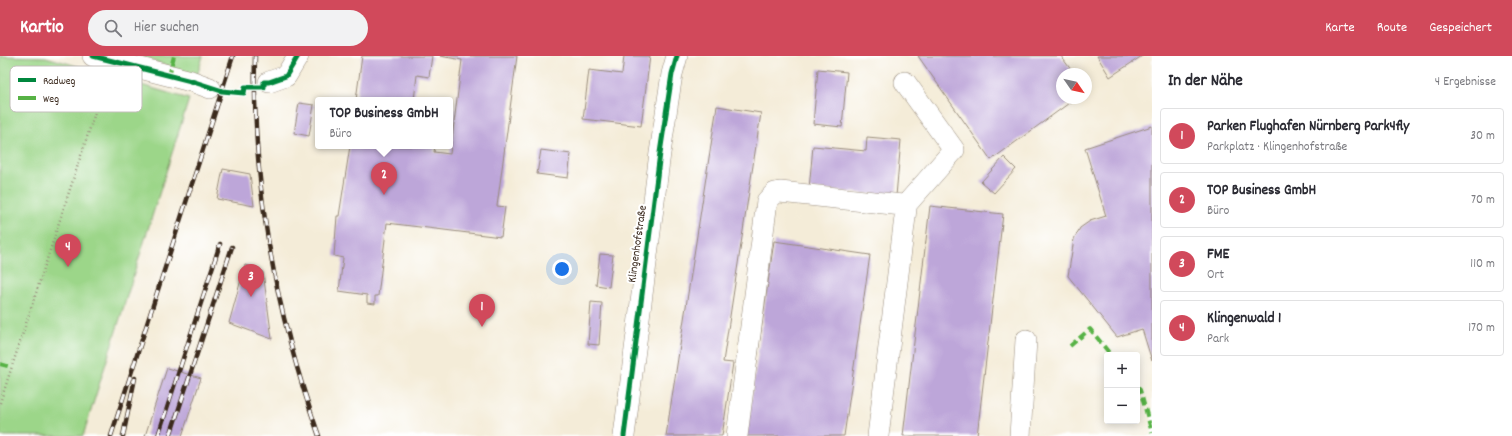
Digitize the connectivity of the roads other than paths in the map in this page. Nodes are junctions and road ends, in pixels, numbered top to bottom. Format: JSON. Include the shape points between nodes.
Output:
{"nodes":[{"id":1,"x":298,"y":56,"type":"edge"},
{"id":2,"x":677,"y":56,"type":"edge"},
{"id":3,"x":102,"y":59,"type":"edge"},
{"id":4,"x":130,"y":66,"type":"edge"},
{"id":5,"x":142,"y":69,"type":"edge"},
{"id":6,"x":269,"y":82,"type":"road end"},
{"id":7,"x":905,"y":82,"type":"dead end"},
{"id":8,"x":210,"y":88,"type":"road end"},
{"id":9,"x":904,"y":207,"type":"junction"},
{"id":10,"x":1026,"y":340,"type":"dead end"},
{"id":11,"x":624,"y":436,"type":"edge"},
{"id":12,"x":737,"y":436,"type":"edge"},
{"id":13,"x":878,"y":436,"type":"edge"},
{"id":14,"x":1020,"y":436,"type":"edge"}],
"edges":[{"from":1,"to":6,"type":"street","via":[[286,76]]},
{"from":2,"to":11,"type":"street","name":"Klingenhofstraße","via":[[660,153]]},
{"from":3,"to":4,"type":"street"},
{"from":5,"to":8,"type":"street"},
{"from":7,"to":9,"type":"street","via":[[954,150]]},
{"from":9,"to":12,"type":"street","via":[[780,192],[775,193],[767,201]]},
{"from":9,"to":13,"type":"street","via":[[907,213]]},
{"from":10,"to":14,"type":"street"}]}
